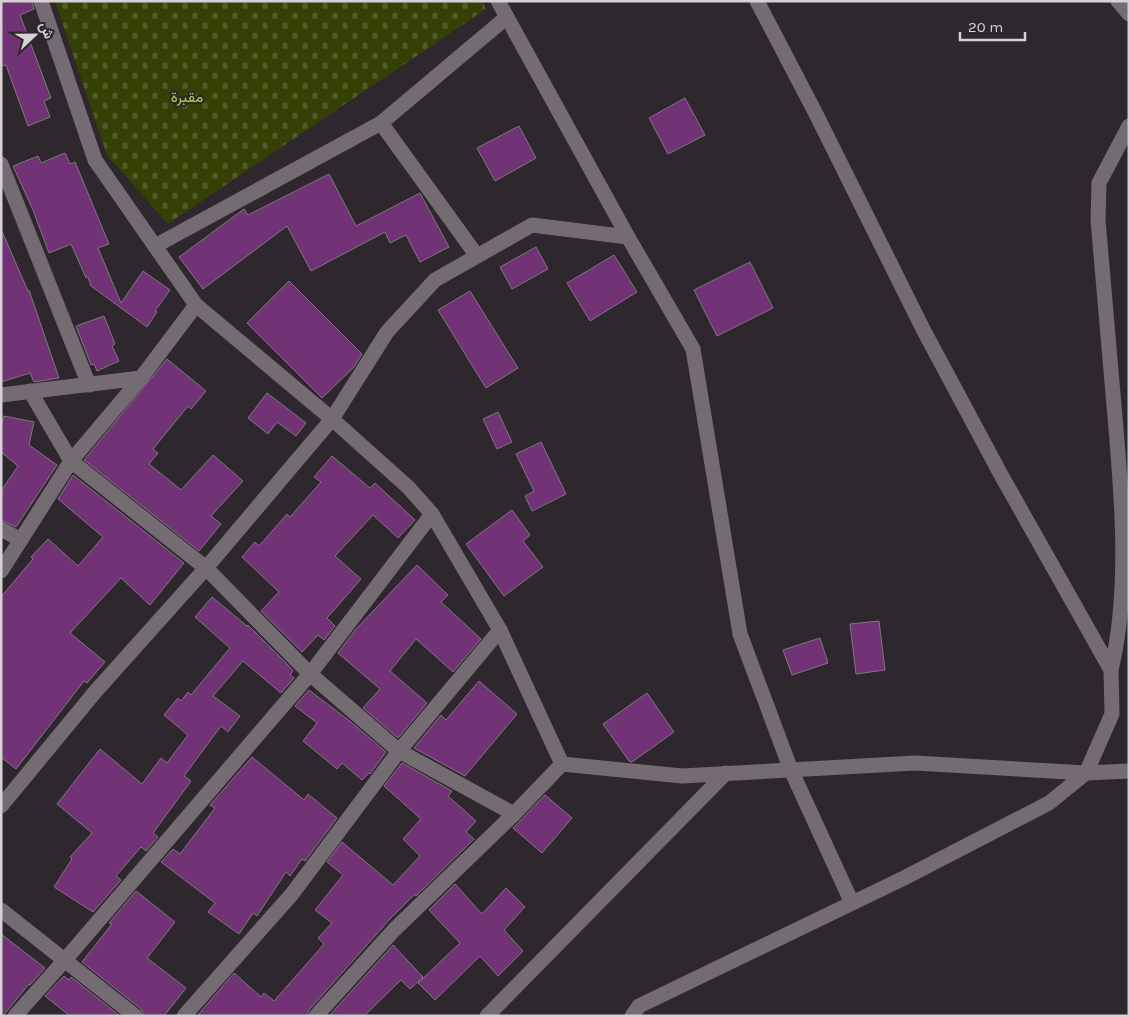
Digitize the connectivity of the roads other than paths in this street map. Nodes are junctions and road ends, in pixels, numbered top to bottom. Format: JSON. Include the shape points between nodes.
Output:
{"nodes":[{"id":1,"x":41,"y":1,"type":"edge"},
{"id":2,"x":498,"y":1,"type":"edge"},
{"id":3,"x":757,"y":1,"type":"edge"},
{"id":4,"x":1118,"y":1,"type":"edge"},
{"id":5,"x":1129,"y":14,"type":"edge"},
{"id":6,"x":507,"y":17,"type":"junction"},
{"id":7,"x":381,"y":123,"type":"junction"},
{"id":8,"x":1129,"y":126,"type":"edge"},
{"id":9,"x":1,"y":164,"type":"edge"},
{"id":10,"x":628,"y":237,"type":"junction"},
{"id":11,"x":155,"y":246,"type":"junction"},
{"id":12,"x":477,"y":256,"type":"junction"},
{"id":13,"x":196,"y":305,"type":"junction"},
{"id":14,"x":141,"y":378,"type":"junction"},
{"id":15,"x":89,"y":385,"type":"junction"},
{"id":16,"x":30,"y":391,"type":"junction"},
{"id":17,"x":1,"y":395,"type":"edge"},
{"id":18,"x":332,"y":419,"type":"junction"},
{"id":19,"x":71,"y":461,"type":"junction"},
{"id":20,"x":432,"y":514,"type":"junction"},
{"id":21,"x":1,"y":529,"type":"edge"},
{"id":22,"x":22,"y":540,"type":"junction"},
{"id":23,"x":206,"y":568,"type":"junction"},
{"id":24,"x":1,"y":571,"type":"edge"},
{"id":25,"x":500,"y":630,"type":"junction"},
{"id":26,"x":1111,"y":670,"type":"junction"},
{"id":27,"x":310,"y":674,"type":"junction"},
{"id":28,"x":399,"y":751,"type":"junction"},
{"id":29,"x":562,"y":764,"type":"junction"},
{"id":30,"x":791,"y":770,"type":"junction"},
{"id":31,"x":1129,"y":771,"type":"edge"},
{"id":32,"x":726,"y":773,"type":"junction"},
{"id":33,"x":1086,"y":773,"type":"junction"},
{"id":34,"x":1,"y":806,"type":"edge"},
{"id":35,"x":514,"y":814,"type":"junction"},
{"id":36,"x":852,"y":903,"type":"junction"},
{"id":37,"x":1,"y":910,"type":"edge"},
{"id":38,"x":64,"y":961,"type":"junction"},
{"id":39,"x":15,"y":1016,"type":"edge"},
{"id":40,"x":135,"y":1016,"type":"edge"},
{"id":41,"x":184,"y":1016,"type":"edge"},
{"id":42,"x":316,"y":1016,"type":"edge"},
{"id":43,"x":487,"y":1016,"type":"edge"},
{"id":44,"x":632,"y":1016,"type":"edge"}],
"edges":[{"from":1,"to":11,"type":"street","via":[[95,160]]},
{"from":2,"to":6,"type":"street"},
{"from":3,"to":26,"type":"street","via":[[928,340]]},
{"from":4,"to":5,"type":"street"},
{"from":6,"to":7,"type":"street"},
{"from":6,"to":10,"type":"street"},
{"from":7,"to":11,"type":"street"},
{"from":7,"to":12,"type":"street"},
{"from":8,"to":26,"type":"street","via":[[1099,183],[1098,220],[1120,476],[1123,579]]},
{"from":9,"to":15,"type":"street"},
{"from":10,"to":12,"type":"street","via":[[532,225]]},
{"from":10,"to":30,"type":"street","via":[[693,349],[740,634]]},
{"from":11,"to":13,"type":"street"},
{"from":12,"to":18,"type":"street","via":[[435,280],[387,332]]},
{"from":13,"to":14,"type":"street"},
{"from":13,"to":18,"type":"street"},
{"from":14,"to":15,"type":"street"},
{"from":14,"to":19,"type":"street"},
{"from":15,"to":16,"type":"street"},
{"from":16,"to":17,"type":"street"},
{"from":16,"to":19,"type":"street"},
{"from":18,"to":20,"type":"street","via":[[408,487]]},
{"from":18,"to":23,"type":"street"},
{"from":19,"to":22,"type":"street"},
{"from":19,"to":23,"type":"street"},
{"from":20,"to":25,"type":"street"},
{"from":20,"to":27,"type":"street"},
{"from":21,"to":22,"type":"street"},
{"from":22,"to":24,"type":"street"},
{"from":23,"to":27,"type":"street"},
{"from":23,"to":34,"type":"street","via":[[95,692]]},
{"from":25,"to":28,"type":"street"},
{"from":25,"to":29,"type":"street"},
{"from":26,"to":33,"type":"street","via":[[1112,714]]},
{"from":27,"to":28,"type":"street"},
{"from":27,"to":38,"type":"street"},
{"from":28,"to":35,"type":"street"},
{"from":28,"to":41,"type":"street","via":[[292,894]]},
{"from":29,"to":32,"type":"street","via":[[682,776]]},
{"from":29,"to":35,"type":"street"},
{"from":30,"to":32,"type":"street"},
{"from":30,"to":33,"type":"street","via":[[915,763]]},
{"from":30,"to":36,"type":"street"},
{"from":31,"to":33,"type":"street"},
{"from":32,"to":43,"type":"street"},
{"from":33,"to":36,"type":"street","via":[[1050,803]]},
{"from":35,"to":42,"type":"street","via":[[394,930]]},
{"from":36,"to":44,"type":"street","via":[[639,1006]]},
{"from":37,"to":38,"type":"street"},
{"from":38,"to":39,"type":"street"},
{"from":38,"to":40,"type":"street"}]}
